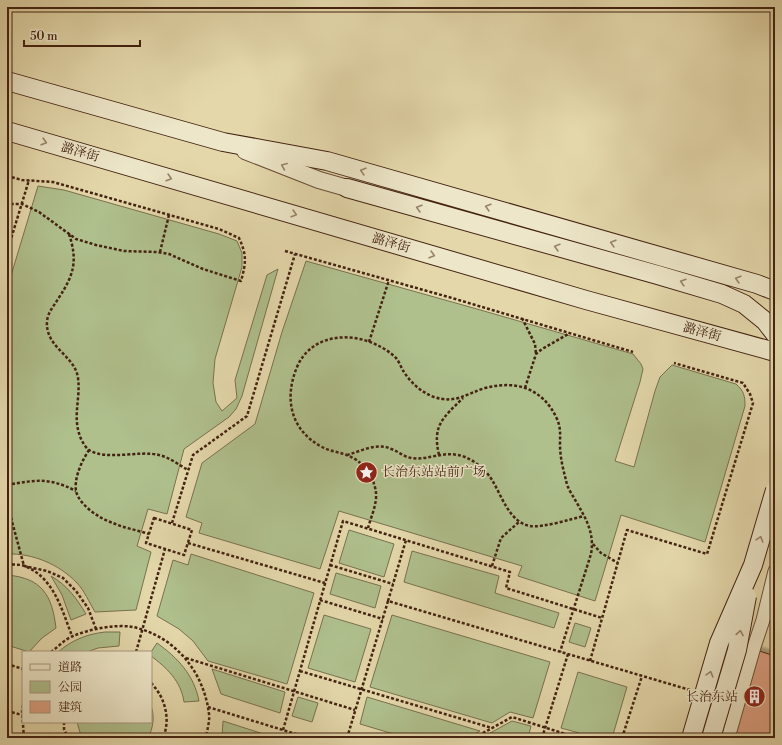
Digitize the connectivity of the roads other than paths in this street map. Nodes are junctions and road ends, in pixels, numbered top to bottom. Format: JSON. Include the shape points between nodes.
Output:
{"nodes":[{"id":1,"x":7,"y":81,"type":"edge"},
{"id":2,"x":7,"y":131,"type":"edge"},
{"id":3,"x":223,"y":142,"type":"junction"},
{"id":4,"x":347,"y":188,"type":"joint"},
{"id":5,"x":775,"y":291,"type":"edge"},
{"id":6,"x":775,"y":334,"type":"edge"},
{"id":7,"x":775,"y":352,"type":"edge"},
{"id":8,"x":775,"y":490,"type":"edge"},
{"id":9,"x":753,"y":565,"type":"junction"},
{"id":10,"x":775,"y":572,"type":"edge"},
{"id":11,"x":691,"y":738,"type":"edge"},
{"id":12,"x":711,"y":738,"type":"edge"},
{"id":13,"x":728,"y":738,"type":"edge"}],
"edges":[{"from":1,"to":3,"type":"main road"},
{"from":2,"to":7,"type":"main road","name":"潞泽街","one_way":true,"via":[[586,300]]},
{"from":4,"to":3,"type":"street","one_way":true,"via":[[319,180]]},
{"from":5,"to":3,"type":"main road","one_way":true,"via":[[327,161]]},
{"from":6,"to":4,"type":"main road","one_way":true,"via":[[765,321],[744,304],[722,294]]},
{"from":9,"to":8,"type":"main road","one_way":true,"bridge":true},
{"from":11,"to":9,"type":"main road","one_way":true,"bridge":true,"via":[[719,643]]},
{"from":12,"to":9,"type":"main road","one_way":true,"bridge":true,"via":[[737,650]]},
{"from":10,"to":13,"type":"street"}]}
